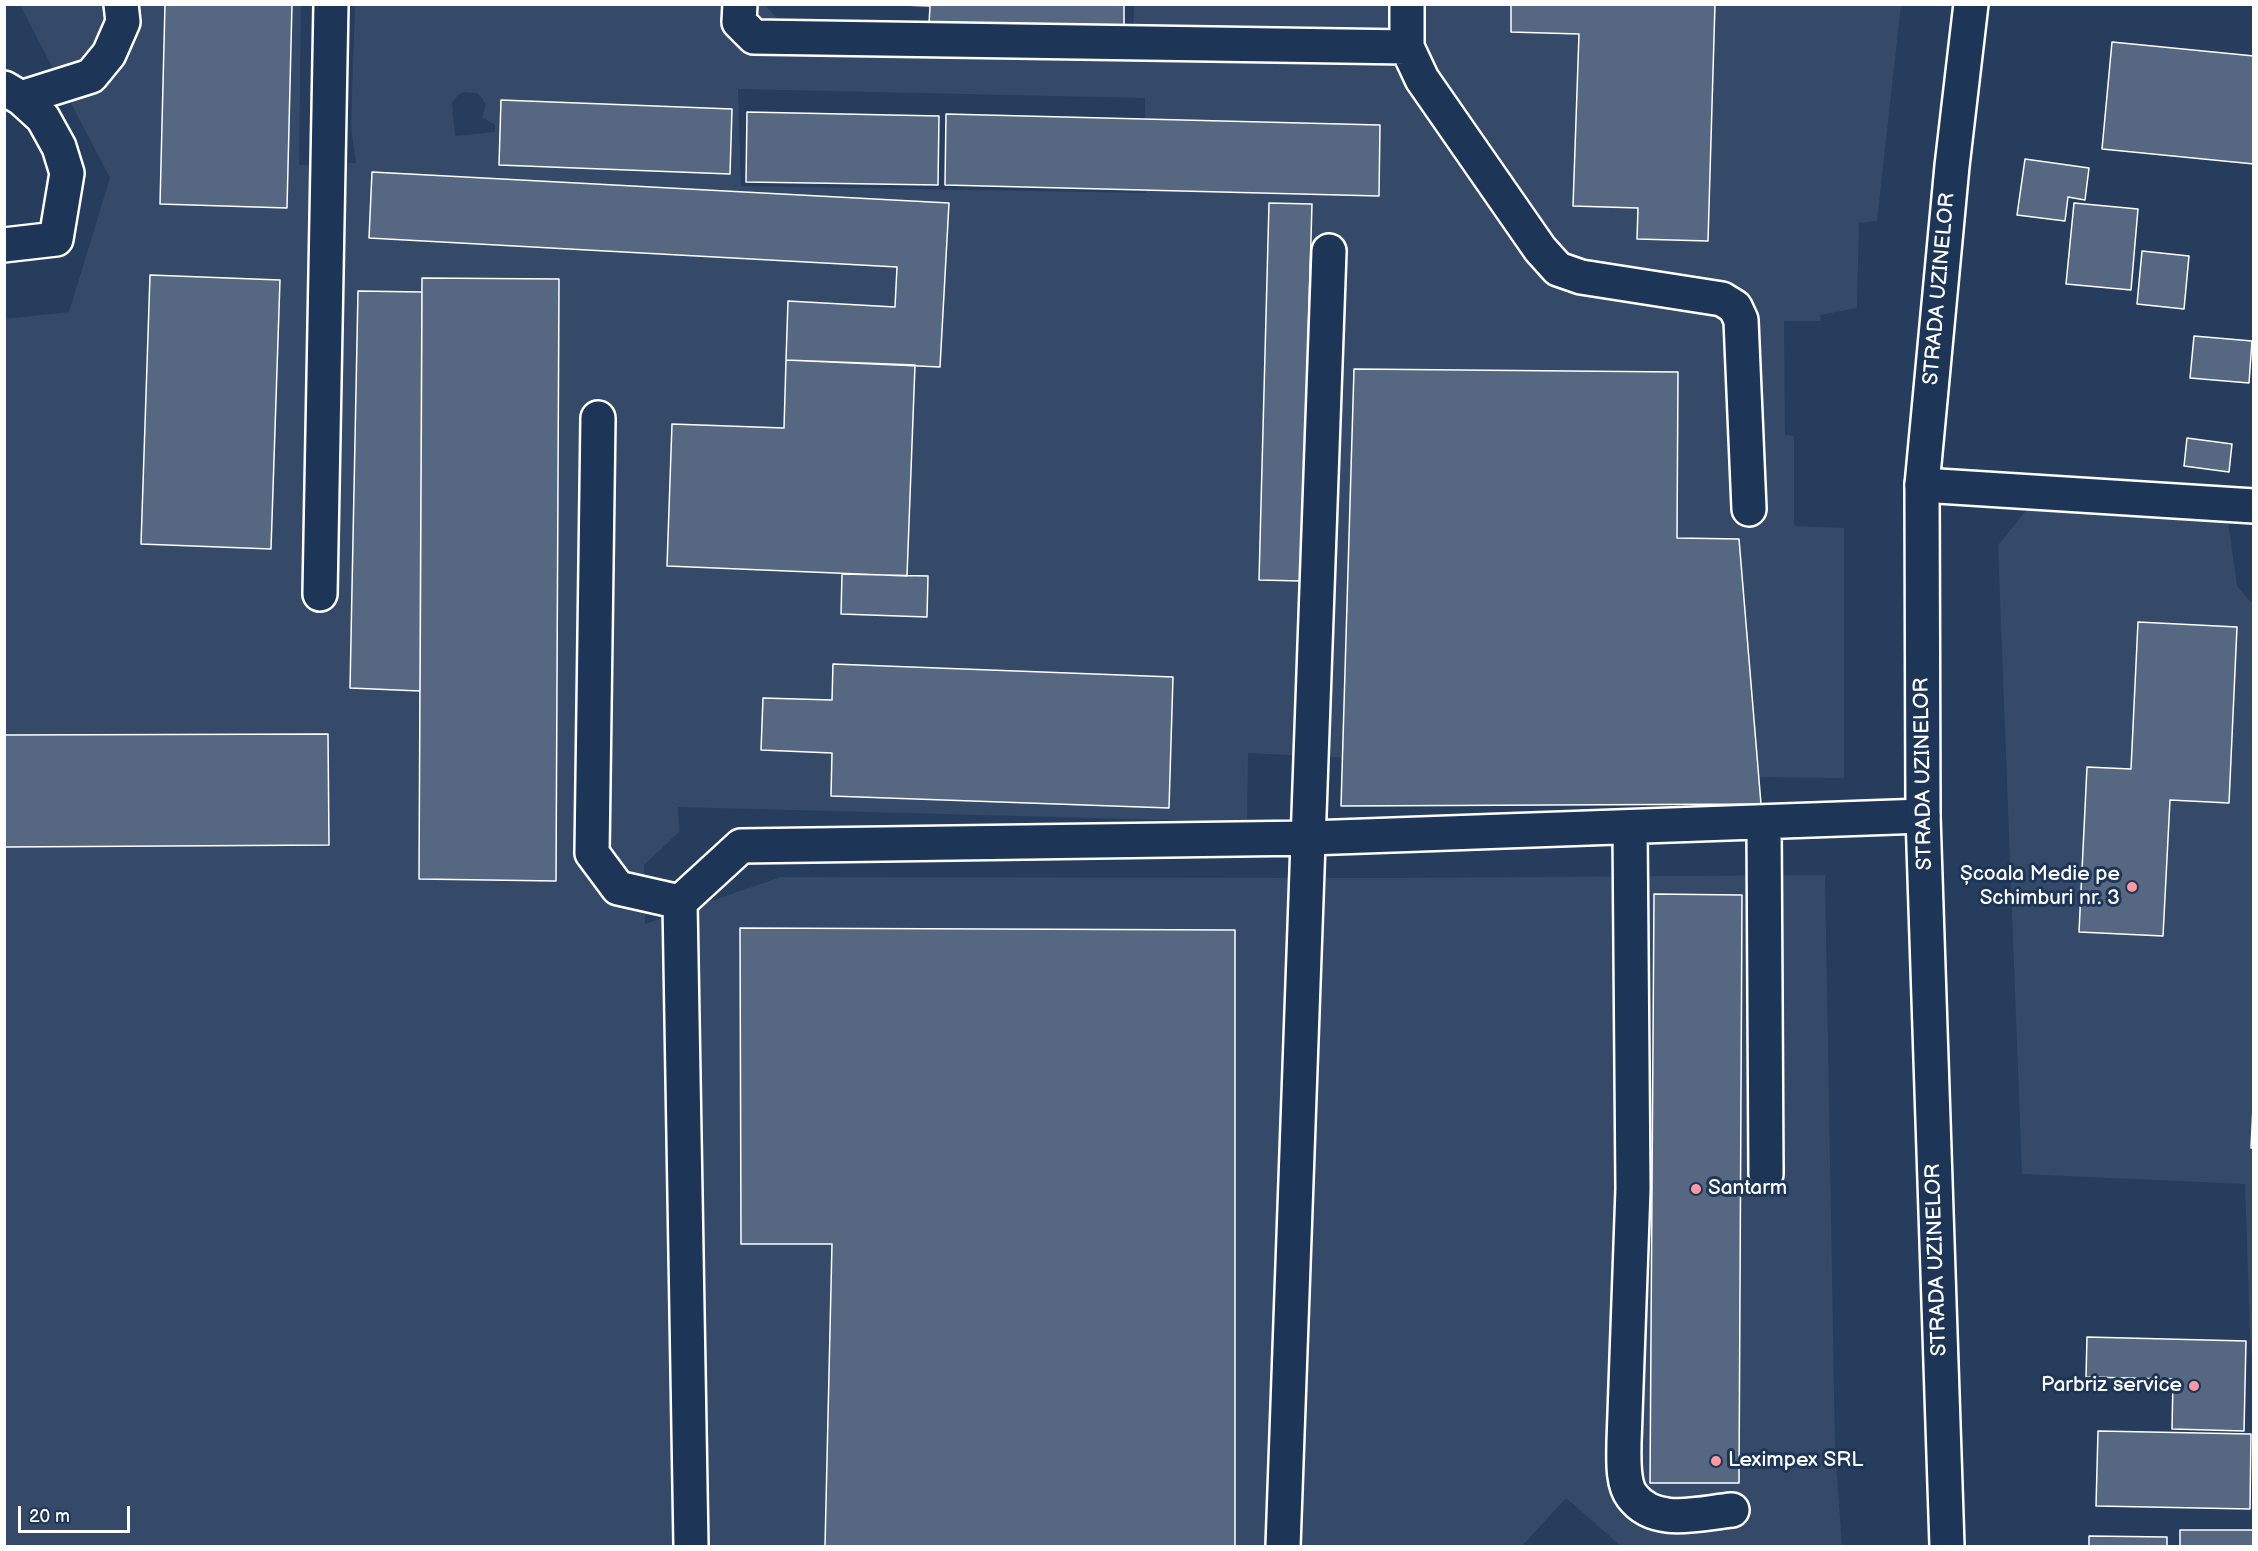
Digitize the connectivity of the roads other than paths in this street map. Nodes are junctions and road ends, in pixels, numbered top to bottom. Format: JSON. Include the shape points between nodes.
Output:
{"nodes":[{"id":1,"x":121,"y":4,"type":"edge"},
{"id":2,"x":331,"y":4,"type":"edge"},
{"id":3,"x":740,"y":4,"type":"edge"},
{"id":4,"x":1407,"y":4,"type":"edge"},
{"id":5,"x":1971,"y":4,"type":"edge"},
{"id":6,"x":1407,"y":47,"type":"junction"},
{"id":7,"x":13,"y":93,"type":"edge"},
{"id":8,"x":4,"y":245,"type":"edge"},
{"id":9,"x":1329,"y":251,"type":"dead end"},
{"id":10,"x":598,"y":418,"type":"dead end"},
{"id":11,"x":1922,"y":485,"type":"junction"},
{"id":12,"x":2253,"y":506,"type":"edge"},
{"id":13,"x":1749,"y":509,"type":"dead end"},
{"id":14,"x":320,"y":594,"type":"dead end"},
{"id":15,"x":1923,"y":816,"type":"junction"},
{"id":16,"x":1764,"y":823,"type":"junction"},
{"id":17,"x":1630,"y":828,"type":"junction"},
{"id":18,"x":1309,"y":838,"type":"junction"},
{"id":19,"x":680,"y":902,"type":"junction"},
{"id":20,"x":1766,"y":1174,"type":"dead end"},
{"id":21,"x":1732,"y":1510,"type":"dead end"},
{"id":22,"x":691,"y":1546,"type":"edge"},
{"id":23,"x":1283,"y":1546,"type":"edge"},
{"id":24,"x":1947,"y":1546,"type":"edge"}],
"edges":[{"from":1,"to":7,"type":"main road","via":[[123,22],[109,54],[91,76]]},
{"from":2,"to":14,"type":"main road"},
{"from":3,"to":6,"type":"main road","via":[[739,21],[754,37]]},
{"from":4,"to":6,"type":"main road"},
{"from":5,"to":11,"type":"main road","name":"STRADA UZINELOR"},
{"from":6,"to":13,"type":"main road","via":[[1422,79],[1558,269],[1581,278],[1722,299],[1735,307],[1741,320]]},
{"from":7,"to":8,"type":"main road","via":[[43,118],[60,147],[67,173],[56,239]]},
{"from":9,"to":18,"type":"main road"},
{"from":10,"to":19,"type":"main road","via":[[592,853],[618,888]]},
{"from":11,"to":12,"type":"main road"},
{"from":11,"to":15,"type":"main road","name":"STRADA UZINELOR"},
{"from":15,"to":16,"type":"main road"},
{"from":15,"to":24,"type":"main road","name":"STRADA UZINELOR"},
{"from":16,"to":17,"type":"main road"},
{"from":16,"to":20,"type":"main road"},
{"from":17,"to":18,"type":"main road"},
{"from":17,"to":21,"type":"main road","via":[[1633,1189],[1626,1481],[1631,1496],[1665,1517]]},
{"from":18,"to":19,"type":"main road","via":[[741,846]]},
{"from":18,"to":23,"type":"main road"},
{"from":19,"to":22,"type":"main road"}]}
